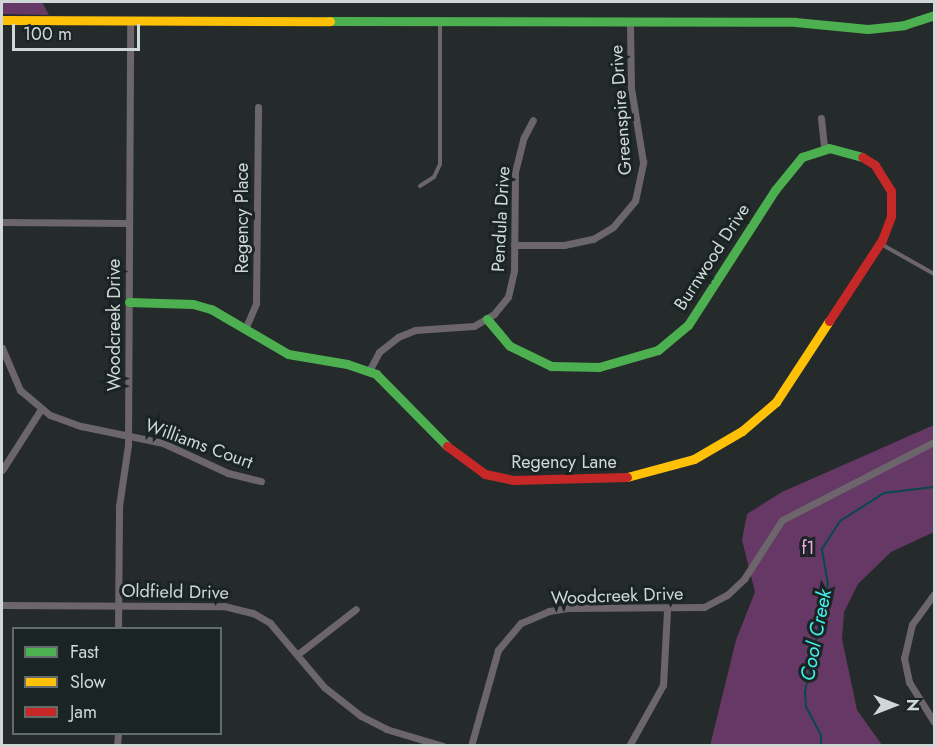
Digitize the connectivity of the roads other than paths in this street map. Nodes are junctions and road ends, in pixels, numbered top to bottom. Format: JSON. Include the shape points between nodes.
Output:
{"nodes":[{"id":1,"x":934,"y":15,"type":"edge"},
{"id":2,"x":2,"y":20,"type":"edge"},
{"id":3,"x":130,"y":20,"type":"junction"},
{"id":4,"x":440,"y":21,"type":"junction"},
{"id":5,"x":630,"y":22,"type":"junction"},
{"id":6,"x":258,"y":107,"type":"dead end"},
{"id":7,"x":820,"y":118,"type":"dead end"},
{"id":8,"x":533,"y":120,"type":"dead end"},
{"id":9,"x":824,"y":149,"type":"junction"},
{"id":10,"x":420,"y":186,"type":"dead end"},
{"id":11,"x":2,"y":222,"type":"edge"},
{"id":12,"x":129,"y":222,"type":"junction"},
{"id":13,"x":880,"y":243,"type":"junction"},
{"id":14,"x":514,"y":245,"type":"junction"},
{"id":15,"x":934,"y":274,"type":"edge"},
{"id":16,"x":129,"y":302,"type":"junction"},
{"id":17,"x":487,"y":319,"type":"junction"},
{"id":18,"x":246,"y":327,"type":"junction"},
{"id":19,"x":2,"y":348,"type":"edge"},
{"id":20,"x":369,"y":371,"type":"junction"},
{"id":21,"x":41,"y":409,"type":"junction"},
{"id":22,"x":128,"y":434,"type":"junction"},
{"id":23,"x":934,"y":442,"type":"edge"},
{"id":24,"x":2,"y":470,"type":"edge"},
{"id":25,"x":261,"y":481,"type":"dead end"},
{"id":26,"x":934,"y":594,"type":"edge"},
{"id":27,"x":2,"y":605,"type":"edge"},
{"id":28,"x":118,"y":606,"type":"junction"},
{"id":29,"x":356,"y":609,"type":"dead end"},
{"id":30,"x":667,"y":610,"type":"junction"},
{"id":31,"x":118,"y":627,"type":"edge"},
{"id":32,"x":298,"y":654,"type":"junction"},
{"id":33,"x":934,"y":722,"type":"edge"},
{"id":34,"x":443,"y":746,"type":"edge"},
{"id":35,"x":471,"y":746,"type":"edge"},
{"id":36,"x":629,"y":746,"type":"edge"}],
"edges":[{"from":1,"to":5,"type":"street","via":[[877,29],[795,22]]},
{"from":2,"to":3,"type":"street"},
{"from":3,"to":4,"type":"street"},
{"from":3,"to":12,"type":"street","name":"Woodcreek Drive"},
{"from":4,"to":5,"type":"street"},
{"from":4,"to":10,"type":"lane","via":[[440,164],[434,177]]},
{"from":5,"to":14,"type":"street","name":"Greenspire Drive","via":[[631,88],[643,162],[635,201],[614,227],[593,239],[564,245]]},
{"from":6,"to":18,"type":"street","name":"Regency Place","via":[[257,287],[254,312]]},
{"from":7,"to":9,"type":"street"},
{"from":8,"to":14,"type":"street","name":"Pendula Drive","via":[[515,172]]},
{"from":9,"to":13,"type":"street","name":"Regency Lane","via":[[853,152],[882,173],[891,191],[891,216]]},
{"from":9,"to":17,"type":"street","name":"Burnwood Drive","via":[[802,158],[791,168],[696,316],[658,350],[620,364],[551,366],[510,346]]},
{"from":11,"to":12,"type":"street"},
{"from":12,"to":16,"type":"street","name":"Woodcreek Drive"},
{"from":13,"to":15,"type":"lane"},
{"from":13,"to":20,"type":"street","name":"Regency Lane","via":[[776,402],[715,449],[643,475],[513,480],[485,474],[463,461],[397,392]]},
{"from":14,"to":17,"type":"street","name":"Pendula Drive","via":[[511,291]]},
{"from":16,"to":18,"type":"street","name":"Regency Lane","via":[[193,304]]},
{"from":16,"to":22,"type":"street","name":"Woodcreek Drive"},
{"from":17,"to":20,"type":"street","name":"Pendula Drive","via":[[465,328],[415,330],[398,337],[380,352]]},
{"from":18,"to":20,"type":"street","name":"Regency Lane","via":[[288,354]]},
{"from":19,"to":21,"type":"street","via":[[20,390]]},
{"from":21,"to":22,"type":"street","name":"Williams Court","via":[[81,426]]},
{"from":21,"to":24,"type":"street"},
{"from":22,"to":25,"type":"street","name":"Williams Court","via":[[163,443],[238,477]]},
{"from":22,"to":28,"type":"street","name":"Woodcreek Drive","via":[[119,506]]},
{"from":23,"to":30,"type":"street","name":"Woodcreek Drive","via":[[782,520],[744,579],[727,595],[704,607]]},
{"from":26,"to":33,"type":"street","via":[[912,624],[904,658],[909,682]]},
{"from":27,"to":28,"type":"street","name":"Oldfield Drive"},
{"from":28,"to":31,"type":"street","name":"Woodcreek Drive"},
{"from":28,"to":32,"type":"street","name":"Oldfield Drive","via":[[234,607],[270,623]]},
{"from":29,"to":32,"type":"street"},
{"from":30,"to":35,"type":"street","name":"Woodcreek Drive","via":[[568,608],[521,623],[498,651]]},
{"from":30,"to":36,"type":"street","via":[[663,685]]},
{"from":32,"to":34,"type":"street","name":"Oldfield Drive","via":[[324,687],[361,716],[386,729]]}]}
